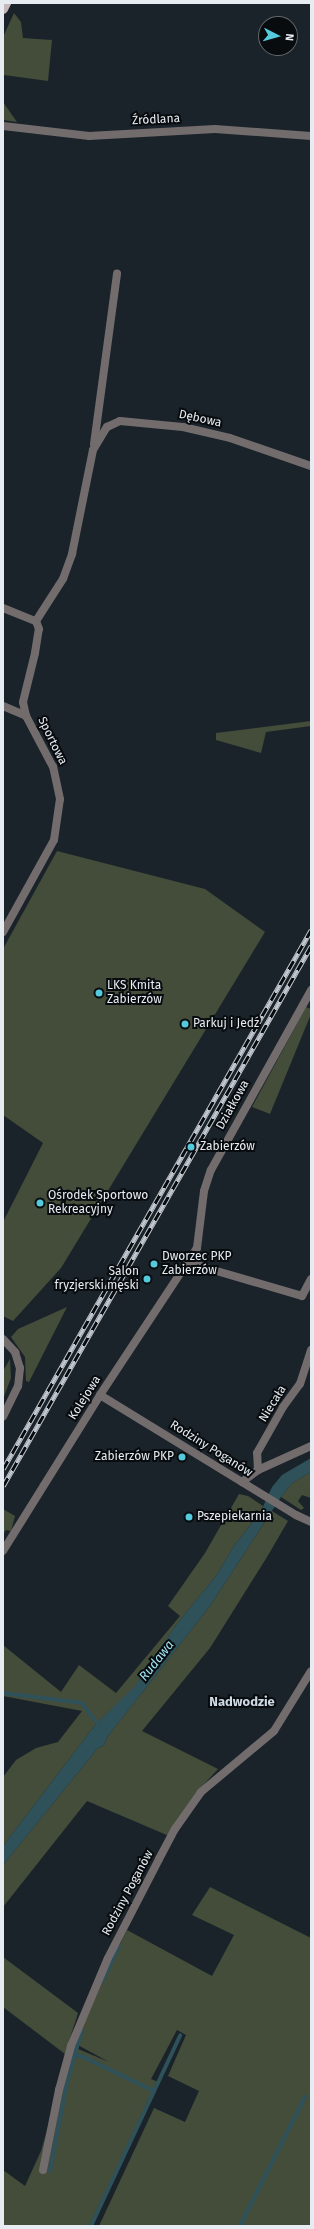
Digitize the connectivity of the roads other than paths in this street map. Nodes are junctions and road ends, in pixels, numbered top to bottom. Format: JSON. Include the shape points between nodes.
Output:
{"nodes":[{"id":1,"x":6,"y":3,"type":"edge"},
{"id":2,"x":3,"y":8,"type":"edge"},
{"id":3,"x":3,"y":126,"type":"edge"},
{"id":4,"x":311,"y":136,"type":"edge"},
{"id":5,"x":118,"y":274,"type":"dead end"},
{"id":6,"x":98,"y":406,"type":"junction"},
{"id":7,"x":107,"y":427,"type":"junction"},
{"id":8,"x":93,"y":450,"type":"junction"},
{"id":9,"x":311,"y":466,"type":"edge"},
{"id":10,"x":3,"y":608,"type":"edge"},
{"id":11,"x":36,"y":621,"type":"junction"},
{"id":12,"x":3,"y":706,"type":"edge"},
{"id":13,"x":26,"y":716,"type":"junction"},
{"id":14,"x":3,"y":932,"type":"edge"},
{"id":15,"x":311,"y":990,"type":"edge"},
{"id":16,"x":190,"y":1261,"type":"junction"},
{"id":17,"x":311,"y":1279,"type":"edge"},
{"id":18,"x":3,"y":1339,"type":"edge"},
{"id":19,"x":311,"y":1350,"type":"edge"},
{"id":20,"x":100,"y":1395,"type":"junction"},
{"id":21,"x":3,"y":1417,"type":"edge"},
{"id":22,"x":311,"y":1446,"type":"edge"},
{"id":23,"x":258,"y":1470,"type":"junction"},
{"id":24,"x":242,"y":1482,"type":"junction"},
{"id":25,"x":311,"y":1522,"type":"edge"},
{"id":26,"x":3,"y":1551,"type":"edge"},
{"id":27,"x":311,"y":1671,"type":"edge"},
{"id":28,"x":43,"y":2170,"type":"dead end"}],
"edges":[{"from":1,"to":2,"type":"main road"},
{"from":3,"to":4,"type":"street","name":"Źródlana","via":[[89,136],[215,128]]},
{"from":5,"to":6,"type":"street"},
{"from":6,"to":7,"type":"street"},
{"from":6,"to":8,"type":"street"},
{"from":7,"to":8,"type":"street"},
{"from":7,"to":9,"type":"street","name":"Dębowa","via":[[120,422],[183,427],[230,438]]},
{"from":8,"to":11,"type":"street","via":[[72,554],[63,579]]},
{"from":10,"to":11,"type":"street"},
{"from":11,"to":13,"type":"street","name":"Sportowa","via":[[38,629],[35,654],[23,702]]},
{"from":12,"to":13,"type":"street"},
{"from":13,"to":14,"type":"street","name":"Sportowa","via":[[53,767],[60,799],[54,840]]},
{"from":15,"to":16,"type":"street","name":"Działkowa","via":[[211,1170],[204,1191],[200,1239]]},
{"from":16,"to":17,"type":"street","via":[[302,1296]]},
{"from":16,"to":20,"type":"street","name":"Kolejowa"},
{"from":18,"to":21,"type":"street","via":[[15,1352],[20,1368],[18,1386]]},
{"from":19,"to":23,"type":"street","name":"Niecała","via":[[300,1384],[283,1407],[257,1453]]},
{"from":20,"to":24,"type":"street","name":"Rodziny Poganów"},
{"from":20,"to":26,"type":"street","name":"Kolejowa"},
{"from":22,"to":23,"type":"street"},
{"from":23,"to":24,"type":"street"},
{"from":24,"to":25,"type":"street","name":"Rodziny Poganów"},
{"from":27,"to":28,"type":"street","name":"Rodziny Poganów","via":[[274,1731],[201,1792],[175,1829],[108,1958],[74,2040],[59,2090]]}]}
